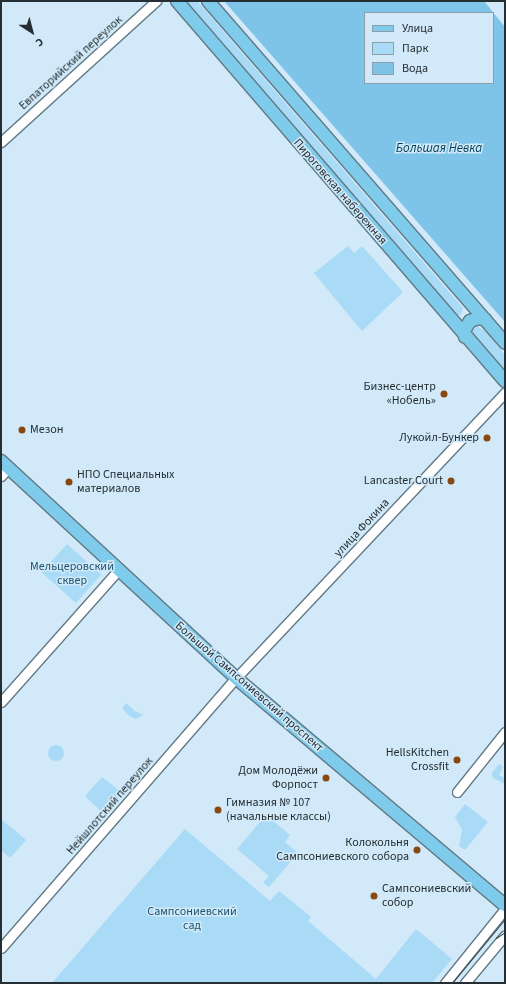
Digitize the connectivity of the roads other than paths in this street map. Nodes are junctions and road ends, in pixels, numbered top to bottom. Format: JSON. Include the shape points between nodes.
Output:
{"nodes":[{"id":1,"x":156,"y":1,"type":"edge"},
{"id":2,"x":177,"y":1,"type":"edge"},
{"id":3,"x":208,"y":1,"type":"edge"},
{"id":4,"x":1,"y":142,"type":"edge"},
{"id":5,"x":486,"y":320,"type":"junction"},
{"id":6,"x":465,"y":337,"type":"junction"},
{"id":7,"x":505,"y":343,"type":"edge"},
{"id":8,"x":505,"y":382,"type":"edge"},
{"id":9,"x":505,"y":393,"type":"edge"},
{"id":10,"x":3,"y":468,"type":"edge"},
{"id":11,"x":118,"y":570,"type":"junction"},
{"id":12,"x":236,"y":678,"type":"junction"},
{"id":13,"x":1,"y":702,"type":"edge"},
{"id":14,"x":505,"y":732,"type":"edge"},
{"id":15,"x":457,"y":792,"type":"dead end"},
{"id":16,"x":505,"y":905,"type":"edge"},
{"id":17,"x":505,"y":910,"type":"edge"},
{"id":18,"x":505,"y":935,"type":"edge"},
{"id":19,"x":1,"y":948,"type":"edge"},
{"id":20,"x":445,"y":983,"type":"edge"},
{"id":21,"x":465,"y":983,"type":"edge"}],
"edges":[{"from":1,"to":4,"type":"street","name":"Евпаторийский переулок"},
{"from":2,"to":6,"type":"main road","name":"Пироговская набережная"},
{"from":3,"to":5,"type":"main road"},
{"from":5,"to":6,"type":"main road","via":[[480,318],[470,321],[464,331]]},
{"from":5,"to":7,"type":"main road"},
{"from":6,"to":8,"type":"main road","name":"Пироговская набережная"},
{"from":9,"to":12,"type":"street","name":"улица Фокина"},
{"from":10,"to":11,"type":"main road","name":"Большой Сампсониевский проспект"},
{"from":11,"to":12,"type":"main road","name":"Большой Сампсониевский проспект"},
{"from":11,"to":13,"type":"street"},
{"from":12,"to":16,"type":"main road","name":"Большой Сампсониевский проспект"},
{"from":12,"to":19,"type":"street","name":"Нейшлотский переулок"},
{"from":14,"to":15,"type":"street"},
{"from":17,"to":20,"type":"street"},
{"from":18,"to":21,"type":"street"}]}
